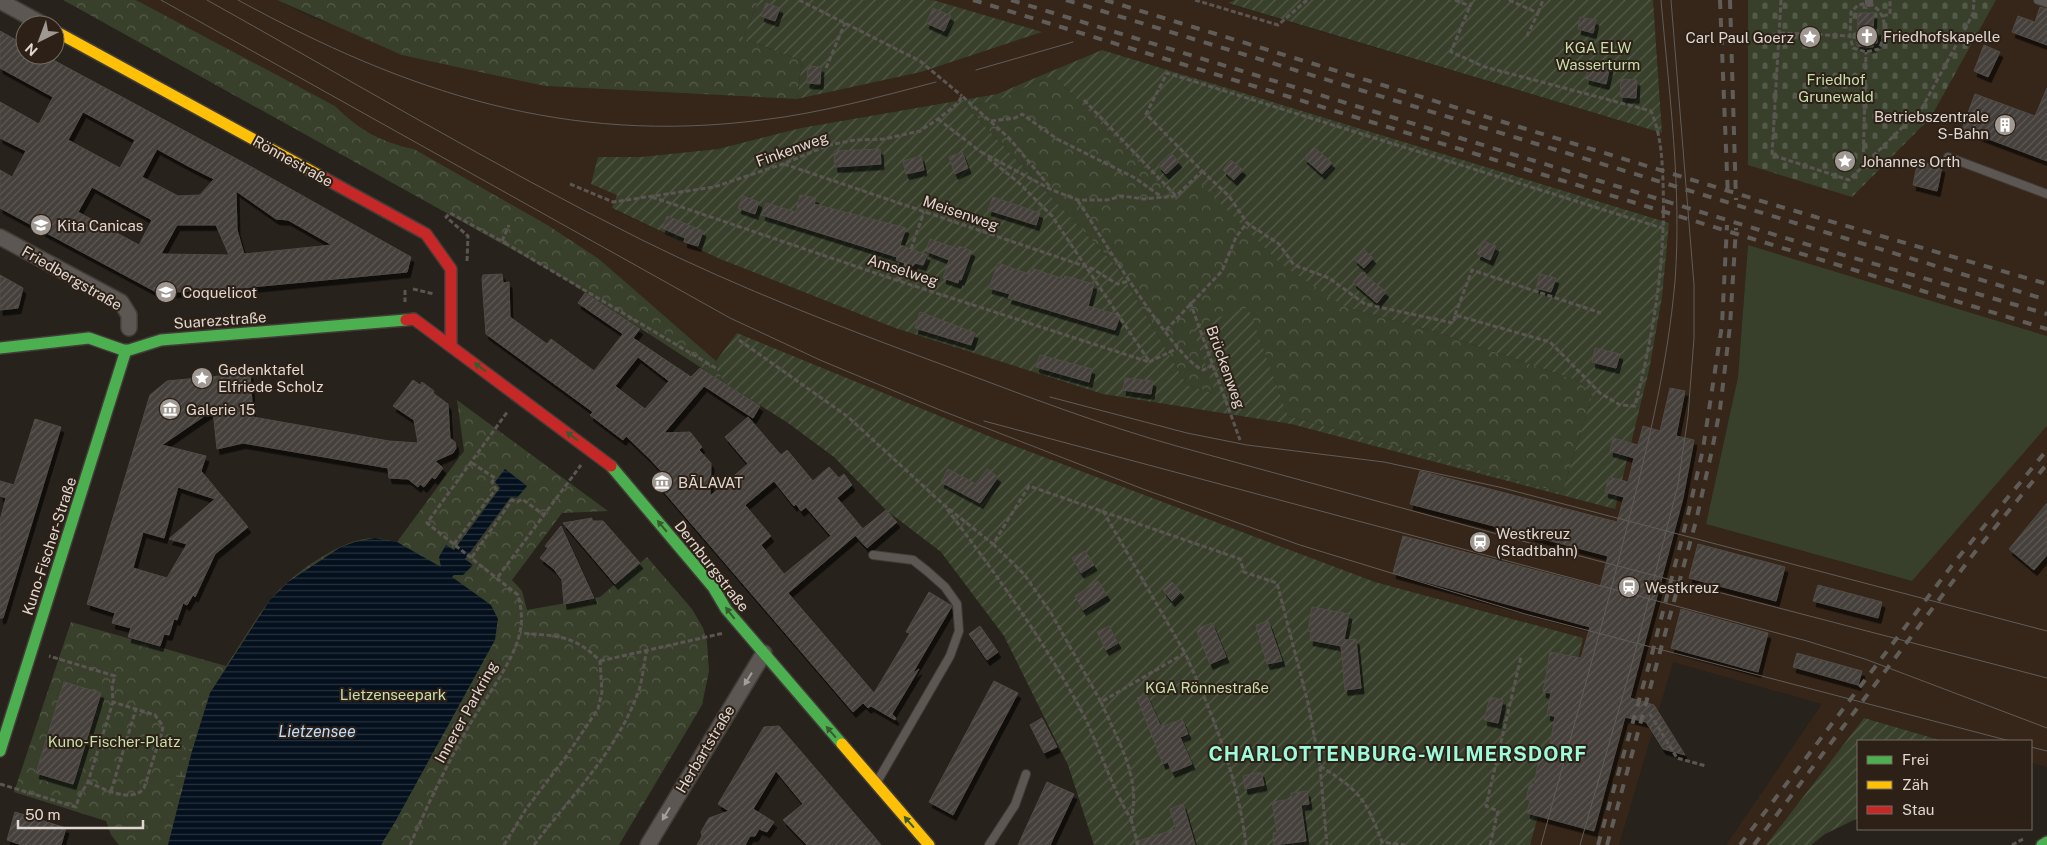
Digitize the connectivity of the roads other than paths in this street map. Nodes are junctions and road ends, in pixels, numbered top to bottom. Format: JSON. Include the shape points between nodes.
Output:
{"nodes":[{"id":1,"x":2038,"y":0,"type":"edge"},
{"id":2,"x":0,"y":1,"type":"edge"},
{"id":3,"x":2047,"y":3,"type":"edge"},
{"id":4,"x":26,"y":15,"type":"edge"},
{"id":5,"x":65,"y":36,"type":"edge"},
{"id":6,"x":1948,"y":157,"type":"dead end"},
{"id":7,"x":2047,"y":194,"type":"edge"},
{"id":8,"x":0,"y":237,"type":"edge"},
{"id":9,"x":129,"y":328,"type":"dead end"},
{"id":10,"x":446,"y":342,"type":"junction"},
{"id":11,"x":0,"y":348,"type":"edge"},
{"id":12,"x":126,"y":350,"type":"junction"},
{"id":13,"x":873,"y":554,"type":"dead end"},
{"id":14,"x":764,"y":653,"type":"junction"},
{"id":15,"x":0,"y":751,"type":"edge"},
{"id":16,"x":1026,"y":774,"type":"dead end"},
{"id":17,"x":876,"y":784,"type":"junction"},
{"id":18,"x":2047,"y":842,"type":"edge"},
{"id":19,"x":648,"y":845,"type":"edge"},
{"id":20,"x":929,"y":845,"type":"edge"},
{"id":21,"x":989,"y":845,"type":"edge"},
{"id":22,"x":2042,"y":845,"type":"edge"}],
"edges":[{"from":1,"to":3,"type":"lane"},
{"from":2,"to":4,"type":"street"},
{"from":5,"to":10,"type":"street","name":"Rönnestraße","via":[[426,234],[451,269]]},
{"from":6,"to":7,"type":"lane"},
{"from":8,"to":9,"type":"street","name":"Friedbergstraße","via":[[121,302],[129,315]]},
{"from":10,"to":12,"type":"street","name":"Suarezstraße","via":[[414,319],[154,340],[138,350]]},
{"from":14,"to":10,"type":"street","name":"Dernburgstraße","one_way":true,"via":[[611,466]]},
{"from":11,"to":12,"type":"street","via":[[96,338],[116,349]]},
{"from":12,"to":15,"type":"street","name":"Kuno-Fischer-Straße"},
{"from":13,"to":17,"type":"lane","via":[[913,560],[928,571],[957,604],[958,631],[950,656]]},
{"from":17,"to":14,"type":"street","name":"Dernburgstraße","one_way":true},
{"from":14,"to":19,"type":"street","name":"Herbartstraße","one_way":true},
{"from":16,"to":21,"type":"lane","via":[[1015,805]]},
{"from":20,"to":17,"type":"street","name":"Dernburgstraße","one_way":true},
{"from":18,"to":22,"type":"street"}]}
